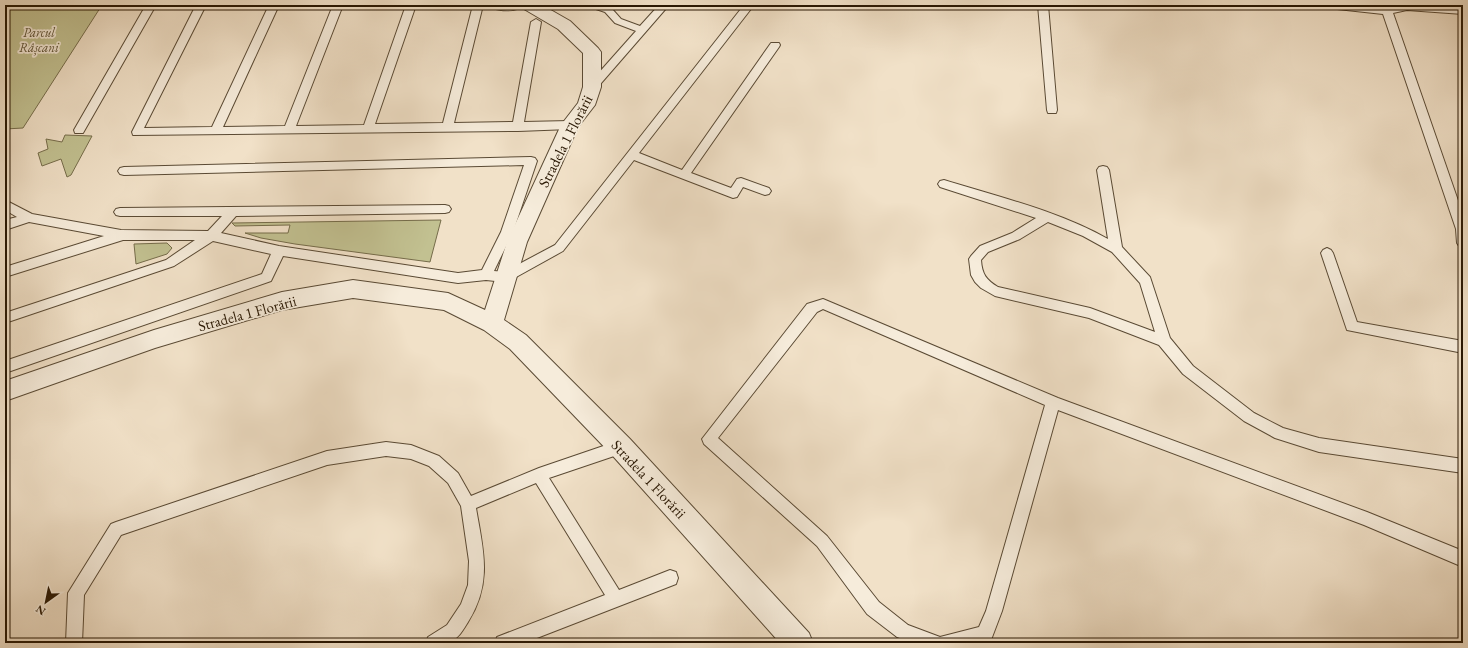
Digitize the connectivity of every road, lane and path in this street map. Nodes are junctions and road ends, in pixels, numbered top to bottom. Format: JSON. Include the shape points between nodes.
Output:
{"nodes":[{"id":1,"x":151,"y":5,"type":"edge"},
{"id":2,"x":201,"y":5,"type":"edge"},
{"id":3,"x":274,"y":5,"type":"edge"},
{"id":4,"x":338,"y":5,"type":"edge"},
{"id":5,"x":412,"y":5,"type":"edge"},
{"id":6,"x":478,"y":5,"type":"edge"},
{"id":7,"x":491,"y":5,"type":"edge"},
{"id":8,"x":518,"y":5,"type":"edge"},
{"id":9,"x":530,"y":5,"type":"edge"},
{"id":10,"x":593,"y":5,"type":"edge"},
{"id":11,"x":664,"y":5,"type":"edge"},
{"id":12,"x":749,"y":5,"type":"edge"},
{"id":13,"x":1043,"y":5,"type":"edge"},
{"id":14,"x":1328,"y":5,"type":"edge"},
{"id":15,"x":610,"y":7,"type":"edge"},
{"id":16,"x":1386,"y":8,"type":"edge"},
{"id":17,"x":1463,"y":11,"type":"edge"},
{"id":18,"x":536,"y":22,"type":"dead end"},
{"id":19,"x":642,"y":30,"type":"junction"},
{"id":20,"x":775,"y":45,"type":"dead end"},
{"id":21,"x":592,"y":87,"type":"junction"},
{"id":22,"x":1052,"y":110,"type":"dead end"},
{"id":23,"x":570,"y":125,"type":"junction"},
{"id":24,"x":518,"y":127,"type":"junction"},
{"id":25,"x":447,"y":128,"type":"junction"},
{"id":26,"x":368,"y":129,"type":"junction"},
{"id":27,"x":79,"y":130,"type":"dead end"},
{"id":28,"x":289,"y":130,"type":"junction"},
{"id":29,"x":216,"y":131,"type":"junction"},
{"id":30,"x":632,"y":155,"type":"junction"},
{"id":31,"x":1103,"y":170,"type":"dead end"},
{"id":32,"x":124,"y":171,"type":"dead end"},
{"id":33,"x":684,"y":175,"type":"junction"},
{"id":34,"x":944,"y":184,"type":"dead end"},
{"id":35,"x":765,"y":191,"type":"dead end"},
{"id":36,"x":5,"y":204,"type":"edge"},
{"id":37,"x":445,"y":209,"type":"dead end"},
{"id":38,"x":120,"y":212,"type":"dead end"},
{"id":39,"x":233,"y":212,"type":"junction"},
{"id":40,"x":1047,"y":217,"type":"junction"},
{"id":41,"x":29,"y":218,"type":"junction"},
{"id":42,"x":5,"y":226,"type":"edge"},
{"id":43,"x":121,"y":235,"type":"junction"},
{"id":44,"x":211,"y":236,"type":"junction"},
{"id":45,"x":1463,"y":243,"type":"edge"},
{"id":46,"x":1116,"y":249,"type":"junction"},
{"id":47,"x":279,"y":251,"type":"junction"},
{"id":48,"x":1327,"y":253,"type":"dead end"},
{"id":49,"x":5,"y":272,"type":"edge"},
{"id":50,"x":496,"y":276,"type":"junction"},
{"id":51,"x":5,"y":318,"type":"edge"},
{"id":52,"x":492,"y":324,"type":"junction"},
{"id":53,"x":1164,"y":341,"type":"junction"},
{"id":54,"x":1463,"y":346,"type":"edge"},
{"id":55,"x":5,"y":368,"type":"edge"},
{"id":56,"x":5,"y":391,"type":"edge"},
{"id":57,"x":1053,"y":402,"type":"junction"},
{"id":58,"x":620,"y":447,"type":"junction"},
{"id":59,"x":1463,"y":466,"type":"edge"},
{"id":60,"x":539,"y":475,"type":"junction"},
{"id":61,"x":468,"y":504,"type":"junction"},
{"id":62,"x":1463,"y":559,"type":"edge"},
{"id":63,"x":670,"y":578,"type":"dead end"},
{"id":64,"x":616,"y":599,"type":"junction"},
{"id":65,"x":74,"y":643,"type":"edge"},
{"id":66,"x":434,"y":643,"type":"edge"},
{"id":67,"x":502,"y":643,"type":"edge"},
{"id":68,"x":799,"y":643,"type":"edge"},
{"id":69,"x":935,"y":643,"type":"edge"},
{"id":70,"x":945,"y":643,"type":"edge"}],
"edges":[{"from":1,"to":27,"type":"lane"},
{"from":2,"to":29,"type":"lane","via":[[137,132]]},
{"from":3,"to":29,"type":"lane"},
{"from":4,"to":28,"type":"lane"},
{"from":5,"to":26,"type":"lane"},
{"from":6,"to":25,"type":"lane"},
{"from":7,"to":8,"type":"lane","via":[[509,8]]},
{"from":9,"to":21,"type":"street","name":"Stradela 1 Florării","via":[[564,24],[592,52]]},
{"from":10,"to":15,"type":"lane"},
{"from":11,"to":19,"type":"lane"},
{"from":12,"to":30,"type":"lane"},
{"from":13,"to":22,"type":"lane"},
{"from":14,"to":16,"type":"lane"},
{"from":15,"to":19,"type":"lane","via":[[618,21]]},
{"from":16,"to":17,"type":"lane"},
{"from":16,"to":45,"type":"lane","via":[[1462,229]]},
{"from":18,"to":24,"type":"lane"},
{"from":19,"to":21,"type":"lane"},
{"from":20,"to":33,"type":"lane"},
{"from":21,"to":23,"type":"street","name":"Stradela 1 Florării","via":[[586,105]]},
{"from":23,"to":24,"type":"lane"},
{"from":23,"to":50,"type":"street","name":"Stradela 1 Florării","via":[[517,242]]},
{"from":24,"to":25,"type":"lane"},
{"from":25,"to":26,"type":"lane"},
{"from":26,"to":28,"type":"lane"},
{"from":28,"to":29,"type":"lane"},
{"from":30,"to":33,"type":"lane"},
{"from":30,"to":50,"type":"lane","via":[[559,248]]},
{"from":31,"to":46,"type":"lane"},
{"from":32,"to":50,"type":"lane","via":[[531,161],[507,232]]},
{"from":33,"to":35,"type":"lane","via":[[733,194],[741,182]]},
{"from":34,"to":40,"type":"lane"},
{"from":36,"to":41,"type":"lane"},
{"from":37,"to":39,"type":"lane"},
{"from":38,"to":39,"type":"lane"},
{"from":39,"to":44,"type":"lane"},
{"from":40,"to":46,"type":"lane","via":[[1088,232]]},
{"from":40,"to":53,"type":"lane","via":[[1016,236],[984,249],[975,259],[976,272],[982,284],[995,291],[1090,313]]},
{"from":41,"to":42,"type":"lane"},
{"from":41,"to":43,"type":"lane"},
{"from":43,"to":44,"type":"lane"},
{"from":43,"to":49,"type":"lane"},
{"from":44,"to":47,"type":"lane"},
{"from":44,"to":51,"type":"lane","via":[[170,263]]},
{"from":46,"to":53,"type":"lane","via":[[1146,281]]},
{"from":47,"to":50,"type":"lane","via":[[458,278]]},
{"from":47,"to":55,"type":"lane","via":[[267,277]]},
{"from":48,"to":54,"type":"lane","via":[[1352,326]]},
{"from":50,"to":52,"type":"street","name":"Stradela 1 Florării"},
{"from":52,"to":56,"type":"street","name":"Stradela 1 Florării","via":[[448,302],[354,289],[282,301],[154,339]]},
{"from":52,"to":58,"type":"street","name":"Stradela 1 Florării","via":[[518,342]]},
{"from":53,"to":59,"type":"lane","via":[[1188,370],[1219,395],[1249,417],[1280,433],[1319,445]]},
{"from":57,"to":62,"type":"lane","via":[[1367,520]]},
{"from":57,"to":69,"type":"lane","via":[[823,304],[812,308],[709,439],[822,541],[874,608],[903,631]]},
{"from":57,"to":70,"type":"lane","via":[[994,611],[985,634]]},
{"from":58,"to":60,"type":"lane"},
{"from":58,"to":68,"type":"street","name":"Stradela 1 Florării"},
{"from":60,"to":61,"type":"lane"},
{"from":60,"to":64,"type":"lane"},
{"from":61,"to":65,"type":"lane","via":[[453,478],[434,461],[411,452],[386,449],[327,458],[116,529],[76,593]]},
{"from":61,"to":66,"type":"lane","via":[[477,561],[476,585],[467,609],[453,631]]},
{"from":63,"to":64,"type":"lane"},
{"from":64,"to":67,"type":"lane"}]}
